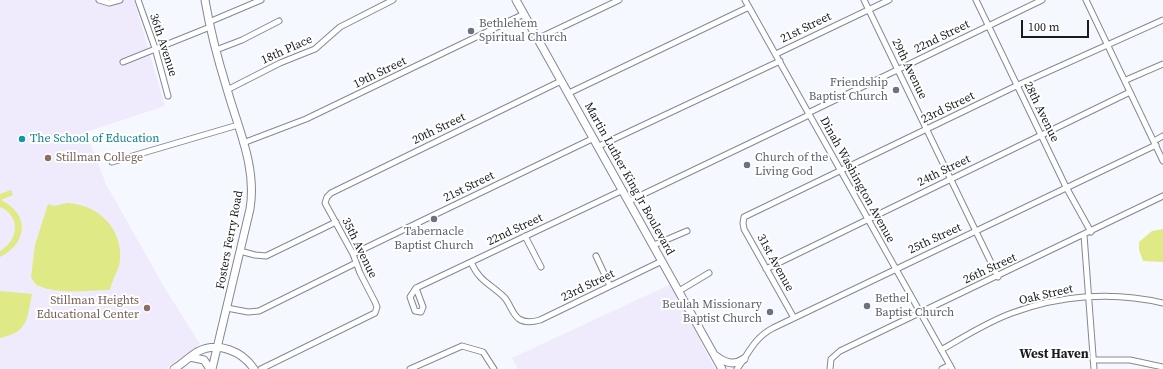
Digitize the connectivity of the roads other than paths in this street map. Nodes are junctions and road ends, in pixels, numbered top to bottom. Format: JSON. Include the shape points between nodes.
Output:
{"nodes":[{"id":1,"x":99,"y":0,"type":"edge"},
{"id":2,"x":120,"y":0,"type":"edge"},
{"id":3,"x":138,"y":0,"type":"edge"},
{"id":4,"x":205,"y":0,"type":"edge"},
{"id":5,"x":261,"y":0,"type":"edge"},
{"id":6,"x":393,"y":0,"type":"edge"},
{"id":7,"x":516,"y":0,"type":"edge"},
{"id":8,"x":619,"y":0,"type":"edge"},
{"id":9,"x":746,"y":0,"type":"edge"},
{"id":10,"x":864,"y":0,"type":"edge"},
{"id":11,"x":889,"y":0,"type":"edge"},
{"id":12,"x":976,"y":0,"type":"edge"},
{"id":13,"x":1042,"y":0,"type":"edge"},
{"id":14,"x":1086,"y":0,"type":"edge"},
{"id":15,"x":750,"y":7,"type":"junction"},
{"id":16,"x":869,"y":10,"type":"junction"},
{"id":17,"x":524,"y":14,"type":"junction"},
{"id":18,"x":1163,"y":20,"type":"edge"},
{"id":19,"x":279,"y":21,"type":"dead end"},
{"id":20,"x":209,"y":25,"type":"junction"},
{"id":21,"x":989,"y":26,"type":"junction"},
{"id":22,"x":537,"y":39,"type":"junction"},
{"id":23,"x":1107,"y":45,"type":"junction"},
{"id":24,"x":155,"y":48,"type":"junction"},
{"id":25,"x":216,"y":50,"type":"junction"},
{"id":26,"x":776,"y":54,"type":"junction"},
{"id":27,"x":780,"y":61,"type":"junction"},
{"id":28,"x":123,"y":62,"type":"dead end"},
{"id":29,"x":1163,"y":64,"type":"edge"},
{"id":30,"x":898,"y":69,"type":"junction"},
{"id":31,"x":561,"y":80,"type":"junction"},
{"id":32,"x":1126,"y":80,"type":"junction"},
{"id":33,"x":1016,"y":86,"type":"junction"},
{"id":34,"x":227,"y":90,"type":"junction"},
{"id":35,"x":1130,"y":92,"type":"junction"},
{"id":36,"x":569,"y":93,"type":"junction"},
{"id":37,"x":168,"y":96,"type":"dead end"},
{"id":38,"x":809,"y":114,"type":"junction"},
{"id":39,"x":238,"y":125,"type":"junction"},
{"id":40,"x":927,"y":129,"type":"junction"},
{"id":41,"x":1041,"y":136,"type":"junction"},
{"id":42,"x":1163,"y":136,"type":"edge"},
{"id":43,"x":594,"y":138,"type":"junction"},
{"id":44,"x":243,"y":142,"type":"junction"},
{"id":45,"x":1155,"y":143,"type":"junction"},
{"id":46,"x":599,"y":146,"type":"junction"},
{"id":47,"x":1163,"y":161,"type":"edge"},
{"id":48,"x":112,"y":162,"type":"dead end"},
{"id":49,"x":841,"y":171,"type":"junction"},
{"id":50,"x":951,"y":179,"type":"junction"},
{"id":51,"x":1066,"y":187,"type":"junction"},
{"id":52,"x":623,"y":190,"type":"junction"},
{"id":53,"x":1163,"y":196,"type":"edge"},
{"id":54,"x":327,"y":197,"type":"joint"},
{"id":55,"x":629,"y":200,"type":"junction"},
{"id":56,"x":744,"y":217,"type":"joint"},
{"id":57,"x":868,"y":219,"type":"junction"},
{"id":58,"x":336,"y":222,"type":"junction"},
{"id":59,"x":976,"y":230,"type":"junction"},
{"id":60,"x":687,"y":231,"type":"dead end"},
{"id":61,"x":1091,"y":232,"type":"junction"},
{"id":62,"x":1084,"y":235,"type":"junction"},
{"id":63,"x":525,"y":236,"type":"junction"},
{"id":64,"x":654,"y":245,"type":"junction"},
{"id":65,"x":240,"y":251,"type":"junction"},
{"id":66,"x":353,"y":254,"type":"junction"},
{"id":67,"x":596,"y":256,"type":"dead end"},
{"id":68,"x":662,"y":261,"type":"junction"},
{"id":69,"x":471,"y":262,"type":"junction"},
{"id":70,"x":356,"y":263,"type":"junction"},
{"id":71,"x":541,"y":267,"type":"dead end"},
{"id":72,"x":766,"y":268,"type":"junction"},
{"id":73,"x":895,"y":269,"type":"junction"},
{"id":74,"x":709,"y":273,"type":"dead end"},
{"id":75,"x":998,"y":277,"type":"junction"},
{"id":76,"x":610,"y":286,"type":"junction"},
{"id":77,"x":416,"y":288,"type":"dead end"},
{"id":78,"x":679,"y":291,"type":"junction"},
{"id":79,"x":1090,"y":297,"type":"junction"},
{"id":80,"x":1163,"y":303,"type":"edge"},
{"id":81,"x":227,"y":308,"type":"junction"},
{"id":82,"x":920,"y":312,"type":"junction"},
{"id":83,"x":794,"y":318,"type":"junction"},
{"id":84,"x":220,"y":337,"type":"junction"},
{"id":85,"x":217,"y":348,"type":"junction"},
{"id":86,"x":232,"y":349,"type":"junction"},
{"id":87,"x":941,"y":350,"type":"junction"},
{"id":88,"x":714,"y":354,"type":"junction"},
{"id":89,"x":190,"y":357,"type":"junction"},
{"id":90,"x":744,"y":359,"type":"junction"},
{"id":91,"x":1093,"y":360,"type":"junction"},
{"id":92,"x":830,"y":367,"type":"edge"},
{"id":93,"x":951,"y":367,"type":"edge"},
{"id":94,"x":1163,"y":367,"type":"edge"},
{"id":95,"x":174,"y":369,"type":"edge"},
{"id":96,"x":211,"y":369,"type":"edge"},
{"id":97,"x":254,"y":369,"type":"edge"},
{"id":98,"x":261,"y":369,"type":"edge"},
{"id":99,"x":412,"y":369,"type":"edge"},
{"id":100,"x":494,"y":369,"type":"edge"},
{"id":101,"x":722,"y":369,"type":"edge"},
{"id":102,"x":737,"y":369,"type":"edge"},
{"id":103,"x":942,"y":369,"type":"edge"},
{"id":104,"x":1094,"y":369,"type":"edge"}],
"edges":[{"from":1,"to":2,"type":"street","via":[[109,3]]},
{"from":3,"to":24,"type":"street","name":"36th Avenue"},
{"from":4,"to":20,"type":"street","name":"Fosters Ferry Road"},
{"from":5,"to":20,"type":"street"},
{"from":6,"to":34,"type":"street","name":"18th Place","via":[[340,27],[315,49],[280,63]]},
{"from":7,"to":17,"type":"street","name":"Martin Luther King Jr Boulevard"},
{"from":8,"to":22,"type":"street"},
{"from":9,"to":15,"type":"street","name":"Dinah Washington Avenue"},
{"from":10,"to":16,"type":"street","name":"29th Avenue"},
{"from":11,"to":16,"type":"street","name":"21st Street"},
{"from":12,"to":21,"type":"street","name":"28th Avenue"},
{"from":13,"to":21,"type":"street","name":"22nd Street"},
{"from":14,"to":23,"type":"street"},
{"from":15,"to":26,"type":"street","name":"Dinah Washington Avenue"},
{"from":15,"to":36,"type":"street"},
{"from":16,"to":26,"type":"street","name":"21st Street"},
{"from":16,"to":30,"type":"street","name":"29th Avenue"},
{"from":17,"to":22,"type":"street","name":"Martin Luther King Jr Boulevard"},
{"from":17,"to":44,"type":"street","name":"19th Street","via":[[306,119]]},
{"from":18,"to":23,"type":"street","name":"23rd Street"},
{"from":19,"to":25,"type":"street"},
{"from":20,"to":24,"type":"street"},
{"from":20,"to":25,"type":"street","name":"Fosters Ferry Road"},
{"from":21,"to":30,"type":"street","name":"22nd Street"},
{"from":21,"to":33,"type":"street","name":"28th Avenue"},
{"from":22,"to":31,"type":"street","name":"Martin Luther King Jr Boulevard"},
{"from":23,"to":32,"type":"street"},
{"from":23,"to":33,"type":"street","name":"23rd Street"},
{"from":24,"to":28,"type":"street"},
{"from":24,"to":37,"type":"street","name":"36th Avenue"},
{"from":25,"to":34,"type":"street","name":"Fosters Ferry Road"},
{"from":26,"to":27,"type":"street","name":"Dinah Washington Avenue"},
{"from":27,"to":38,"type":"street","name":"Dinah Washington Avenue"},
{"from":27,"to":46,"type":"street","name":"21st Street"},
{"from":29,"to":32,"type":"street"},
{"from":30,"to":38,"type":"street","name":"22nd Street"},
{"from":30,"to":40,"type":"street","name":"29th Avenue"},
{"from":31,"to":36,"type":"street","name":"Martin Luther King Jr Boulevard"},
{"from":31,"to":54,"type":"street","name":"20th Street","via":[[336,190]]},
{"from":32,"to":35,"type":"street"},
{"from":33,"to":40,"type":"street","name":"23rd Street"},
{"from":33,"to":41,"type":"street","name":"28th Avenue"},
{"from":34,"to":39,"type":"street","name":"Fosters Ferry Road"},
{"from":35,"to":41,"type":"street","name":"24th Street"},
{"from":35,"to":45,"type":"street"},
{"from":36,"to":43,"type":"street","name":"Martin Luther King Jr Boulevard"},
{"from":38,"to":49,"type":"street","name":"Dinah Washington Avenue"},
{"from":38,"to":55,"type":"street","name":"22nd Street"},
{"from":39,"to":44,"type":"street","name":"Fosters Ferry Road"},
{"from":39,"to":48,"type":"street"},
{"from":40,"to":49,"type":"street","name":"23rd Street"},
{"from":40,"to":50,"type":"street","name":"29th Avenue"},
{"from":41,"to":50,"type":"street","name":"24th Street"},
{"from":41,"to":51,"type":"street","name":"28th Avenue"},
{"from":42,"to":45,"type":"street","name":"25th Street"},
{"from":43,"to":46,"type":"street","name":"Martin Luther King Jr Boulevard"},
{"from":43,"to":66,"type":"street","name":"21st Street"},
{"from":44,"to":65,"type":"street","name":"Fosters Ferry Road","via":[[252,192]]},
{"from":45,"to":47,"type":"street"},
{"from":45,"to":51,"type":"street","name":"25th Street"},
{"from":46,"to":52,"type":"street","name":"Martin Luther King Jr Boulevard"},
{"from":49,"to":56,"type":"street","name":"23rd Street"},
{"from":49,"to":57,"type":"street","name":"Dinah Washington Avenue"},
{"from":50,"to":57,"type":"street","name":"24th Street"},
{"from":50,"to":59,"type":"street","name":"29th Avenue"},
{"from":51,"to":59,"type":"street","name":"25th Street"},
{"from":51,"to":61,"type":"street","name":"28th Avenue"},
{"from":52,"to":55,"type":"street","name":"Martin Luther King Jr Boulevard"},
{"from":52,"to":63,"type":"street","name":"22nd Street"},
{"from":53,"to":61,"type":"street","name":"26th Street"},
{"from":54,"to":58,"type":"street","name":"35th Avenue","via":[[325,203]]},
{"from":55,"to":64,"type":"street","name":"Martin Luther King Jr Boulevard"},
{"from":56,"to":72,"type":"street","name":"31st Avenue","via":[[744,229]]},
{"from":57,"to":72,"type":"street","name":"24th Street"},
{"from":57,"to":73,"type":"street","name":"Dinah Washington Avenue"},
{"from":58,"to":65,"type":"street","via":[[266,256],[255,256]]},
{"from":58,"to":66,"type":"street","name":"35th Avenue"},
{"from":59,"to":73,"type":"street","name":"25th Street"},
{"from":59,"to":75,"type":"street","name":"29th Avenue"},
{"from":60,"to":64,"type":"street"},
{"from":61,"to":62,"type":"street","name":"26th Street"},
{"from":62,"to":75,"type":"street","name":"26th Street"},
{"from":62,"to":79,"type":"street"},
{"from":63,"to":69,"type":"street","name":"22nd Street"},
{"from":63,"to":71,"type":"street"},
{"from":64,"to":68,"type":"street","name":"Martin Luther King Jr Boulevard"},
{"from":65,"to":81,"type":"street","name":"Fosters Ferry Road"},
{"from":66,"to":70,"type":"street","name":"35th Avenue"},
{"from":67,"to":76,"type":"street"},
{"from":68,"to":76,"type":"street","name":"23rd Street"},
{"from":68,"to":78,"type":"street","name":"Martin Luther King Jr Boulevard"},
{"from":69,"to":76,"type":"street","name":"23rd Street","via":[[481,279],[503,296],[514,314],[529,322],[540,320]]},
{"from":69,"to":77,"type":"street","name":"22nd Street"},
{"from":70,"to":81,"type":"street","via":[[259,311],[248,312]]},
{"from":70,"to":98,"type":"street","name":"35th Avenue","via":[[377,307],[375,313]]},
{"from":72,"to":83,"type":"street","name":"31st Avenue"},
{"from":73,"to":82,"type":"street","name":"Dinah Washington Avenue"},
{"from":73,"to":83,"type":"street","name":"25th Street"},
{"from":74,"to":78,"type":"street"},
{"from":75,"to":82,"type":"street","name":"26th Street"},
{"from":78,"to":88,"type":"street","name":"Martin Luther King Jr Boulevard"},
{"from":79,"to":80,"type":"street","name":"Oak Street","via":[[1125,297]]},
{"from":79,"to":87,"type":"street","name":"Oak Street","via":[[1043,304],[1011,314]]},
{"from":79,"to":91,"type":"street"},
{"from":81,"to":84,"type":"street","name":"Fosters Ferry Road"},
{"from":82,"to":87,"type":"street","name":"Dinah Washington Avenue"},
{"from":82,"to":92,"type":"street","name":"26th Street","via":[[840,351],[831,359]]},
{"from":83,"to":90,"type":"street","name":"25th Street","via":[[759,337]]},
{"from":84,"to":85,"type":"street","name":"Fosters Ferry Road"},
{"from":84,"to":86,"type":"street"},
{"from":85,"to":86,"type":"street"},
{"from":85,"to":89,"type":"street","via":[[205,349]]},
{"from":85,"to":96,"type":"street","name":"Fosters Ferry Road"},
{"from":86,"to":97,"type":"street","via":[[246,358]]},
{"from":87,"to":93,"type":"street","name":"Dinah Washington Avenue"},
{"from":88,"to":90,"type":"street","via":[[730,363],[739,363]]},
{"from":88,"to":101,"type":"street","name":"Martin Luther King Jr Boulevard"},
{"from":89,"to":95,"type":"street"},
{"from":89,"to":96,"type":"street","via":[[204,360]]},
{"from":90,"to":102,"type":"street","name":"25th Street"},
{"from":91,"to":94,"type":"street","via":[[1130,360]]},
{"from":91,"to":104,"type":"street"},
{"from":93,"to":103,"type":"street"},
{"from":99,"to":100,"type":"street","via":[[458,347],[467,346],[483,352]]}]}
